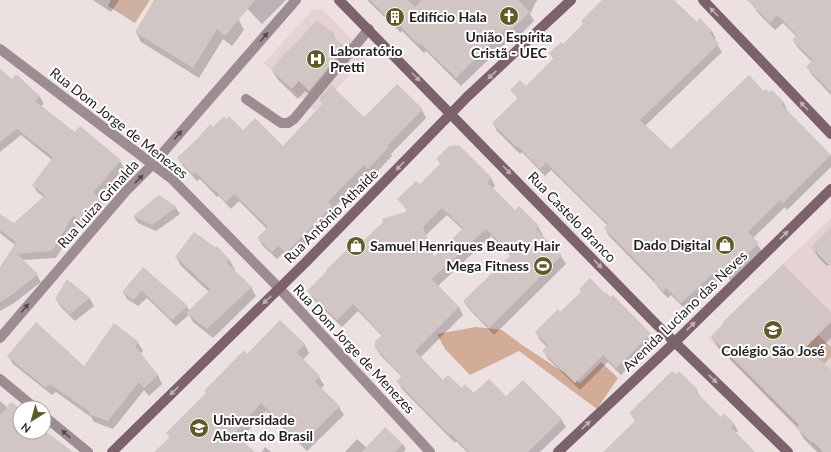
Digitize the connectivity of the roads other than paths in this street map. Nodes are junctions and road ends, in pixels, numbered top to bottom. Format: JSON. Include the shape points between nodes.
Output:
{"nodes":[{"id":1,"x":296,"y":0,"type":"edge"},
{"id":2,"x":339,"y":0,"type":"edge"},
{"id":3,"x":571,"y":0,"type":"edge"},
{"id":4,"x":703,"y":0,"type":"edge"},
{"id":5,"x":368,"y":29,"type":"junction"},
{"id":6,"x":0,"y":49,"type":"edge"},
{"id":7,"x":246,"y":99,"type":"dead end"},
{"id":8,"x":452,"y":113,"type":"junction"},
{"id":9,"x":831,"y":134,"type":"edge"},
{"id":10,"x":153,"y":164,"type":"junction"},
{"id":11,"x":831,"y":189,"type":"edge"},
{"id":12,"x":279,"y":288,"type":"junction"},
{"id":13,"x":0,"y":338,"type":"edge"},
{"id":14,"x":675,"y":342,"type":"junction"},
{"id":15,"x":0,"y":379,"type":"edge"},
{"id":16,"x":25,"y":400,"type":"edge"},
{"id":17,"x":52,"y":423,"type":"edge"},
{"id":18,"x":88,"y":452,"type":"edge"},
{"id":19,"x":112,"y":452,"type":"edge"},
{"id":20,"x":430,"y":452,"type":"edge"},
{"id":21,"x":558,"y":452,"type":"edge"},
{"id":22,"x":788,"y":452,"type":"edge"}],
"edges":[{"from":10,"to":1,"type":"street","name":"Rua Luiza Grinalda","one_way":true},
{"from":2,"to":5,"type":"main road","name":"Rua Castelo Branco"},
{"from":3,"to":8,"type":"main road","name":"Rua Antônio Athaíde","one_way":true},
{"from":9,"to":4,"type":"main road","one_way":true},
{"from":5,"to":7,"type":"street","via":[[288,123],[281,123]]},
{"from":5,"to":8,"type":"main road","name":"Rua Castelo Branco","one_way":true},
{"from":6,"to":10,"type":"street","name":"Rua Dom Jorge de Menezes"},
{"from":8,"to":12,"type":"main road","name":"Rua Antônio Athaíde","one_way":true},
{"from":8,"to":14,"type":"main road","name":"Rua Castelo Branco","one_way":true},
{"from":10,"to":12,"type":"street","name":"Rua Dom Jorge de Menezes","via":[[172,179]]},
{"from":13,"to":10,"type":"street","name":"Rua Luiza Grinalda","one_way":true,"via":[[126,191]]},
{"from":14,"to":11,"type":"main road","name":"Avenida Luciano das Neves","one_way":true},
{"from":12,"to":19,"type":"main road","name":"Rua Antônio Athaíde","one_way":true},
{"from":12,"to":20,"type":"street","name":"Rua Dom Jorge de Menezes"},
{"from":21,"to":14,"type":"main road","name":"Avenida Luciano das Neves","one_way":true},
{"from":14,"to":22,"type":"main road","name":"Rua Castelo Branco","one_way":true},
{"from":15,"to":16,"type":"street"},
{"from":18,"to":17,"type":"street","one_way":true}]}
